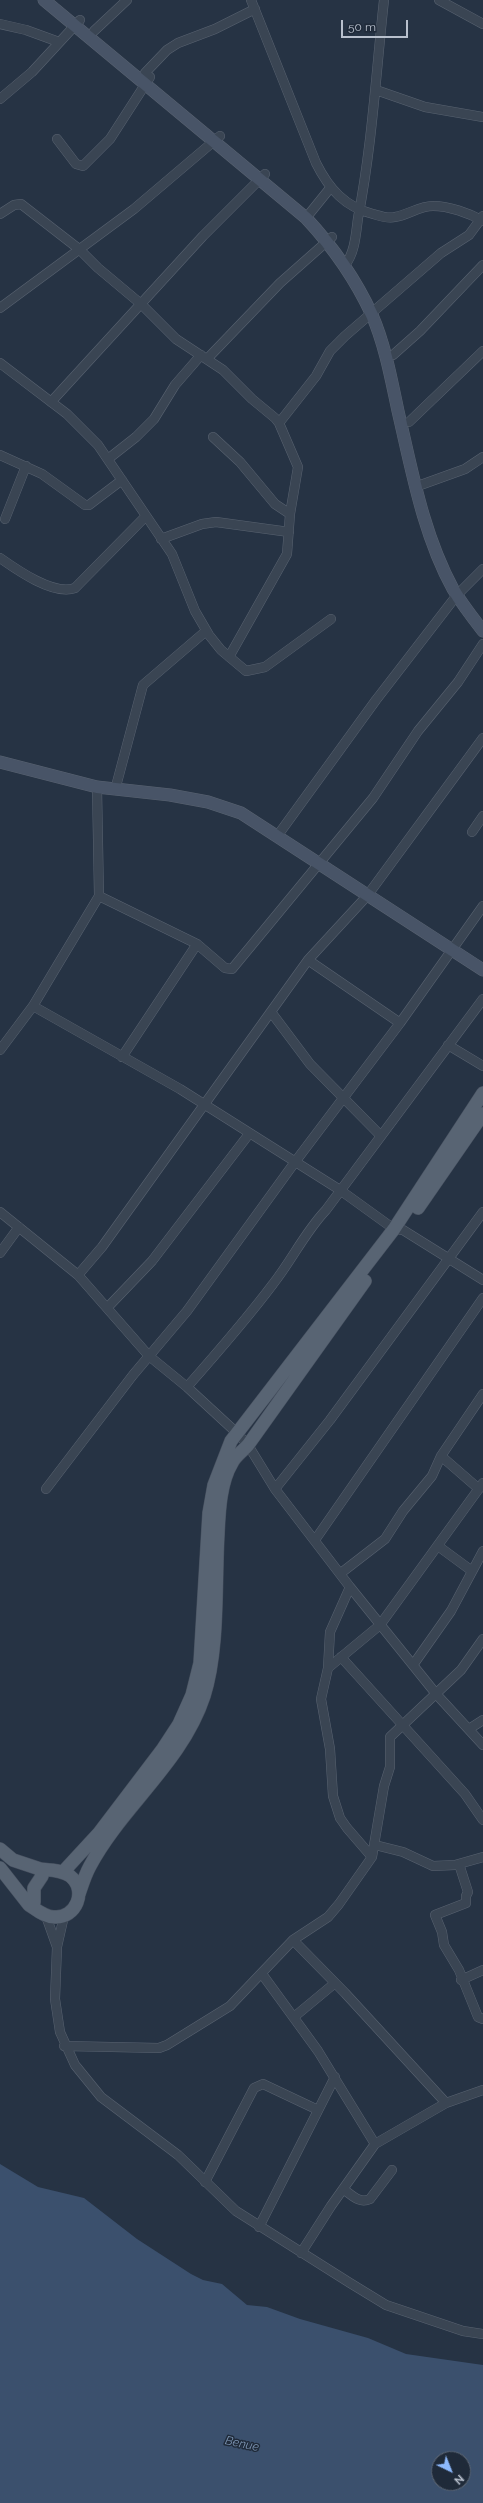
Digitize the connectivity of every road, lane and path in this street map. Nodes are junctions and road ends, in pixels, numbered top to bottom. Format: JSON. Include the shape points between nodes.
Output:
{"nodes":[{"id":1,"x":44,"y":0,"type":"edge"},
{"id":2,"x":56,"y":0,"type":"edge"},
{"id":3,"x":127,"y":0,"type":"edge"},
{"id":4,"x":384,"y":0,"type":"edge"},
{"id":5,"x":439,"y":0,"type":"edge"},
{"id":6,"x":253,"y":4,"type":"edge"},
{"id":7,"x":77,"y":22,"type":"junction"},
{"id":8,"x":0,"y":24,"type":"edge"},
{"id":9,"x":483,"y":24,"type":"edge"},
{"id":10,"x":94,"y":31,"type":"junction"},
{"id":11,"x":59,"y":42,"type":"junction"},
{"id":12,"x":147,"y":78,"type":"junction"},
{"id":13,"x":376,"y":90,"type":"junction"},
{"id":14,"x":0,"y":99,"type":"edge"},
{"id":15,"x":483,"y":117,"type":"edge"},
{"id":16,"x":57,"y":139,"type":"dead end"},
{"id":17,"x":218,"y":139,"type":"junction"},
{"id":18,"x":263,"y":176,"type":"junction"},
{"id":19,"x":331,"y":187,"type":"junction"},
{"id":20,"x":360,"y":211,"type":"junction"},
{"id":21,"x":310,"y":213,"type":"junction"},
{"id":22,"x":0,"y":214,"type":"edge"},
{"id":23,"x":482,"y":219,"type":"edge"},
{"id":24,"x":330,"y":239,"type":"junction"},
{"id":25,"x":79,"y":249,"type":"junction"},
{"id":26,"x":347,"y":262,"type":"junction"},
{"id":27,"x":483,"y":265,"type":"edge"},
{"id":28,"x":141,"y":304,"type":"junction"},
{"id":29,"x":0,"y":308,"type":"edge"},
{"id":30,"x":374,"y":313,"type":"junction"},
{"id":31,"x":483,"y":351,"type":"edge"},
{"id":32,"x":393,"y":355,"type":"junction"},
{"id":33,"x":204,"y":357,"type":"junction"},
{"id":34,"x":0,"y":363,"type":"edge"},
{"id":35,"x":51,"y":402,"type":"junction"},
{"id":36,"x":409,"y":422,"type":"junction"},
{"id":37,"x":279,"y":423,"type":"junction"},
{"id":38,"x":213,"y":437,"type":"dead end"},
{"id":39,"x":0,"y":455,"type":"edge"},
{"id":40,"x":483,"y":457,"type":"edge"},
{"id":41,"x":108,"y":459,"type":"junction"},
{"id":42,"x":26,"y":466,"type":"junction"},
{"id":43,"x":122,"y":480,"type":"junction"},
{"id":44,"x":419,"y":486,"type":"junction"},
{"id":45,"x":290,"y":514,"type":"junction"},
{"id":46,"x":146,"y":516,"type":"junction"},
{"id":47,"x":5,"y":518,"type":"dead end"},
{"id":48,"x":289,"y":532,"type":"junction"},
{"id":49,"x":161,"y":539,"type":"junction"},
{"id":50,"x":0,"y":558,"type":"edge"},
{"id":51,"x":483,"y":570,"type":"edge"},
{"id":52,"x":460,"y":592,"type":"junction"},
{"id":53,"x":483,"y":618,"type":"edge"},
{"id":54,"x":331,"y":619,"type":"dead end"},
{"id":55,"x":483,"y":630,"type":"edge"},
{"id":56,"x":206,"y":631,"type":"junction"},
{"id":57,"x":483,"y":644,"type":"edge"},
{"id":58,"x":229,"y":657,"type":"junction"},
{"id":59,"x":483,"y":738,"type":"edge"},
{"id":60,"x":2,"y":765,"type":"edge"},
{"id":61,"x":98,"y":787,"type":"junction"},
{"id":62,"x":115,"y":790,"type":"junction"},
{"id":63,"x":483,"y":816,"type":"edge"},
{"id":64,"x":472,"y":832,"type":"dead end"},
{"id":65,"x":278,"y":835,"type":"junction"},
{"id":66,"x":320,"y":865,"type":"junction"},
{"id":67,"x":99,"y":896,"type":"junction"},
{"id":68,"x":367,"y":896,"type":"junction"},
{"id":69,"x":483,"y":906,"type":"edge"},
{"id":70,"x":198,"y":944,"type":"junction"},
{"id":71,"x":453,"y":949,"type":"junction"},
{"id":72,"x":308,"y":960,"type":"junction"},
{"id":73,"x":483,"y":970,"type":"edge"},
{"id":74,"x":483,"y":999,"type":"edge"},
{"id":75,"x":33,"y":1006,"type":"junction"},
{"id":76,"x":271,"y":1012,"type":"junction"},
{"id":77,"x":400,"y":1023,"type":"junction"},
{"id":78,"x":448,"y":1045,"type":"junction"},
{"id":79,"x":0,"y":1050,"type":"edge"},
{"id":80,"x":122,"y":1057,"type":"junction"},
{"id":81,"x":483,"y":1066,"type":"edge"},
{"id":82,"x":483,"y":1093,"type":"edge"},
{"id":83,"x":343,"y":1097,"type":"junction"},
{"id":84,"x":204,"y":1104,"type":"junction"},
{"id":85,"x":483,"y":1114,"type":"edge"},
{"id":86,"x":249,"y":1134,"type":"junction"},
{"id":87,"x":381,"y":1136,"type":"junction"},
{"id":88,"x":295,"y":1162,"type":"junction"},
{"id":89,"x":340,"y":1190,"type":"junction"},
{"id":90,"x":0,"y":1212,"type":"edge"},
{"id":91,"x":483,"y":1212,"type":"edge"},
{"id":92,"x":19,"y":1227,"type":"junction"},
{"id":93,"x":398,"y":1230,"type":"junction"},
{"id":94,"x":0,"y":1253,"type":"edge"},
{"id":95,"x":450,"y":1259,"type":"junction"},
{"id":96,"x":78,"y":1275,"type":"junction"},
{"id":97,"x":483,"y":1280,"type":"edge"},
{"id":98,"x":483,"y":1298,"type":"edge"},
{"id":99,"x":107,"y":1308,"type":"junction"},
{"id":100,"x":149,"y":1356,"type":"junction"},
{"id":101,"x":187,"y":1387,"type":"junction"},
{"id":102,"x":483,"y":1394,"type":"edge"},
{"id":103,"x":238,"y":1434,"type":"junction"},
{"id":104,"x":248,"y":1445,"type":"junction"},
{"id":105,"x":441,"y":1456,"type":"junction"},
{"id":106,"x":481,"y":1486,"type":"edge"},
{"id":107,"x":46,"y":1489,"type":"dead end"},
{"id":108,"x":275,"y":1489,"type":"junction"},
{"id":109,"x":315,"y":1540,"type":"junction"},
{"id":110,"x":438,"y":1546,"type":"junction"},
{"id":111,"x":483,"y":1550,"type":"edge"},
{"id":112,"x":472,"y":1571,"type":"junction"},
{"id":113,"x":341,"y":1573,"type":"junction"},
{"id":114,"x":350,"y":1587,"type":"junction"},
{"id":115,"x":380,"y":1625,"type":"junction"},
{"id":116,"x":483,"y":1639,"type":"edge"},
{"id":117,"x":341,"y":1657,"type":"junction"},
{"id":118,"x":413,"y":1665,"type":"junction"},
{"id":119,"x":328,"y":1668,"type":"junction"},
{"id":120,"x":437,"y":1695,"type":"junction"},
{"id":121,"x":483,"y":1720,"type":"edge"},
{"id":122,"x":402,"y":1726,"type":"junction"},
{"id":123,"x":469,"y":1729,"type":"junction"},
{"id":124,"x":483,"y":1745,"type":"edge"},
{"id":125,"x":483,"y":1820,"type":"edge"},
{"id":126,"x":375,"y":1845,"type":"junction"},
{"id":127,"x":0,"y":1849,"type":"edge"},
{"id":128,"x":372,"y":1857,"type":"junction"},
{"id":129,"x":483,"y":1858,"type":"edge"},
{"id":130,"x":459,"y":1864,"type":"junction"},
{"id":131,"x":0,"y":1868,"type":"edge"},
{"id":132,"x":40,"y":1869,"type":"junction"},
{"id":133,"x":62,"y":1872,"type":"junction"},
{"id":134,"x":79,"y":1894,"type":"junction"},
{"id":135,"x":29,"y":1905,"type":"junction"},
{"id":136,"x":46,"y":1916,"type":"junction"},
{"id":137,"x":64,"y":1916,"type":"junction"},
{"id":138,"x":294,"y":1940,"type":"junction"},
{"id":139,"x":57,"y":1947,"type":"junction"},
{"id":140,"x":483,"y":1970,"type":"edge"},
{"id":141,"x":262,"y":1974,"type":"junction"},
{"id":142,"x":461,"y":1980,"type":"junction"},
{"id":143,"x":335,"y":1983,"type":"junction"},
{"id":144,"x":294,"y":2017,"type":"junction"},
{"id":145,"x":483,"y":2019,"type":"edge"},
{"id":146,"x":64,"y":2046,"type":"junction"},
{"id":147,"x":335,"y":2077,"type":"junction"},
{"id":148,"x":483,"y":2090,"type":"edge"},
{"id":149,"x":446,"y":2103,"type":"junction"},
{"id":150,"x":318,"y":2110,"type":"junction"},
{"id":151,"x":375,"y":2144,"type":"junction"},
{"id":152,"x":392,"y":2170,"type":"dead end"},
{"id":153,"x":205,"y":2182,"type":"junction"},
{"id":154,"x":343,"y":2190,"type":"junction"},
{"id":155,"x":259,"y":2227,"type":"junction"},
{"id":156,"x":301,"y":2253,"type":"junction"},
{"id":157,"x":483,"y":2334,"type":"edge"}],
"edges":[{"from":1,"to":7,"type":"street"},
{"from":2,"to":7,"type":"street"},
{"from":3,"to":10,"type":"street"},
{"from":4,"to":13,"type":"street"},
{"from":5,"to":9,"type":"street"},
{"from":6,"to":12,"type":"street","via":[[215,29],[178,43],[167,50]]},
{"from":6,"to":19,"type":"street","via":[[316,163]]},
{"from":7,"to":10,"type":"street"},
{"from":7,"to":11,"type":"street"},
{"from":7,"to":12,"type":"street"},
{"from":8,"to":11,"type":"street"},
{"from":10,"to":12,"type":"street"},
{"from":11,"to":14,"type":"street","via":[[32,72]]},
{"from":12,"to":16,"type":"street","via":[[110,139],[83,166],[76,164]]},
{"from":12,"to":17,"type":"street"},
{"from":13,"to":15,"type":"street","via":[[426,107]]},
{"from":13,"to":20,"type":"street","via":[[370,152]]},
{"from":17,"to":18,"type":"street"},
{"from":17,"to":25,"type":"street","via":[[134,209]]},
{"from":18,"to":21,"type":"street"},
{"from":18,"to":24,"type":"street"},
{"from":18,"to":28,"type":"street","via":[[203,236]]},
{"from":19,"to":20,"type":"street","via":[[348,205]]},
{"from":19,"to":21,"type":"street"},
{"from":20,"to":23,"type":"street","via":[[390,218],[433,206]]},
{"from":20,"to":26,"type":"street"},
{"from":21,"to":24,"type":"street"},
{"from":22,"to":25,"type":"street","via":[[14,205],[21,204]]},
{"from":23,"to":30,"type":"street","via":[[469,235],[441,253]]},
{"from":24,"to":26,"type":"street"},
{"from":24,"to":33,"type":"street","via":[[280,283]]},
{"from":25,"to":28,"type":"street"},
{"from":25,"to":29,"type":"street"},
{"from":26,"to":30,"type":"street"},
{"from":27,"to":32,"type":"street","via":[[420,331]]},
{"from":28,"to":33,"type":"street","via":[[176,338]]},
{"from":28,"to":35,"type":"street"},
{"from":30,"to":32,"type":"street"},
{"from":30,"to":37,"type":"street","via":[[355,327],[330,352],[316,376]]},
{"from":30,"to":44,"type":"street"},
{"from":31,"to":36,"type":"street"},
{"from":32,"to":36,"type":"street"},
{"from":33,"to":37,"type":"street","via":[[223,370]]},
{"from":33,"to":41,"type":"street","via":[[176,385],[154,419]]},
{"from":34,"to":35,"type":"street"},
{"from":35,"to":41,"type":"street","via":[[83,429]]},
{"from":36,"to":44,"type":"street"},
{"from":37,"to":45,"type":"street","via":[[298,467]]},
{"from":38,"to":45,"type":"street","via":[[240,462],[275,504]]},
{"from":39,"to":42,"type":"street"},
{"from":40,"to":44,"type":"street","via":[[465,469]]},
{"from":41,"to":43,"type":"street"},
{"from":42,"to":43,"type":"street","via":[[42,474],[87,506]]},
{"from":42,"to":47,"type":"street"},
{"from":43,"to":46,"type":"street"},
{"from":44,"to":52,"type":"street"},
{"from":45,"to":48,"type":"street"},
{"from":46,"to":49,"type":"street"},
{"from":46,"to":50,"type":"street","via":[[75,588],[70,590],[39,581]]},
{"from":48,"to":49,"type":"street","via":[[216,522],[202,524]]},
{"from":48,"to":58,"type":"street","via":[[287,554]]},
{"from":49,"to":56,"type":"street","via":[[178,567],[195,611]]},
{"from":51,"to":52,"type":"street"},
{"from":52,"to":53,"type":"street"},
{"from":52,"to":55,"type":"street"},
{"from":52,"to":65,"type":"street","via":[[376,700]]},
{"from":54,"to":58,"type":"street","via":[[257,670],[246,671]]},
{"from":56,"to":58,"type":"street"},
{"from":56,"to":62,"type":"street","via":[[144,685]]},
{"from":57,"to":66,"type":"street","via":[[458,682],[418,731],[373,798]]},
{"from":59,"to":68,"type":"street"},
{"from":60,"to":61,"type":"street"},
{"from":61,"to":62,"type":"street"},
{"from":61,"to":67,"type":"street"},
{"from":62,"to":65,"type":"street","via":[[170,794],[208,802],[241,813]]},
{"from":63,"to":64,"type":"street"},
{"from":65,"to":66,"type":"street"},
{"from":66,"to":68,"type":"street"},
{"from":66,"to":70,"type":"street","via":[[232,969],[225,968]]},
{"from":67,"to":70,"type":"street"},
{"from":67,"to":75,"type":"street"},
{"from":68,"to":71,"type":"street"},
{"from":68,"to":72,"type":"street"},
{"from":69,"to":71,"type":"street"},
{"from":70,"to":80,"type":"street"},
{"from":71,"to":73,"type":"street"},
{"from":71,"to":77,"type":"street"},
{"from":72,"to":76,"type":"street"},
{"from":72,"to":77,"type":"street"},
{"from":74,"to":78,"type":"street"},
{"from":75,"to":79,"type":"street"},
{"from":75,"to":80,"type":"street"},
{"from":76,"to":83,"type":"street","via":[[310,1064]]},
{"from":76,"to":84,"type":"street"},
{"from":77,"to":83,"type":"street"},
{"from":78,"to":81,"type":"street"},
{"from":78,"to":87,"type":"street"},
{"from":80,"to":84,"type":"street"},
{"from":82,"to":93,"type":"main road"},
{"from":83,"to":87,"type":"street"},
{"from":83,"to":88,"type":"street"},
{"from":84,"to":86,"type":"street"},
{"from":84,"to":96,"type":"street","via":[[102,1247]]},
{"from":85,"to":93,"type":"main road"},
{"from":86,"to":88,"type":"street"},
{"from":86,"to":99,"type":"street","via":[[152,1261]]},
{"from":87,"to":89,"type":"street"},
{"from":88,"to":89,"type":"street"},
{"from":88,"to":100,"type":"street","via":[[187,1311]]},
{"from":89,"to":93,"type":"street"},
{"from":89,"to":101,"type":"street","via":[[313,1224],[273,1285]]},
{"from":90,"to":92,"type":"street"},
{"from":91,"to":95,"type":"street"},
{"from":92,"to":94,"type":"street"},
{"from":92,"to":96,"type":"street"},
{"from":93,"to":95,"type":"street"},
{"from":93,"to":103,"type":"main road"},
{"from":93,"to":104,"type":"main road"},
{"from":95,"to":97,"type":"street"},
{"from":95,"to":108,"type":"street"},
{"from":96,"to":99,"type":"street"},
{"from":98,"to":109,"type":"street"},
{"from":99,"to":100,"type":"street"},
{"from":100,"to":101,"type":"street"},
{"from":100,"to":107,"type":"street"},
{"from":101,"to":103,"type":"street"},
{"from":102,"to":105,"type":"street"},
{"from":103,"to":104,"type":"street"},
{"from":103,"to":133,"type":"main road","via":[[231,1441],[222,1460],[209,1513],[200,1663],[192,1694],[179,1724],[162,1750],[99,1833]]},
{"from":104,"to":108,"type":"street"},
{"from":104,"to":134,"type":"main road","via":[[232,1463],[222,1495],[218,1523],[212,1664],[204,1696],[190,1729],[172,1757],[89,1867]]},
{"from":105,"to":106,"type":"street"},
{"from":105,"to":113,"type":"street","via":[[432,1476],[403,1512],[385,1540]]},
{"from":106,"to":110,"type":"street"},
{"from":108,"to":109,"type":"street"},
{"from":109,"to":113,"type":"street"},
{"from":110,"to":112,"type":"street"},
{"from":110,"to":115,"type":"street"},
{"from":111,"to":112,"type":"street"},
{"from":112,"to":118,"type":"street","via":[[448,1617]]},
{"from":113,"to":114,"type":"street"},
{"from":114,"to":115,"type":"street"},
{"from":114,"to":119,"type":"street","via":[[330,1632]]},
{"from":115,"to":117,"type":"street"},
{"from":115,"to":118,"type":"street"},
{"from":116,"to":120,"type":"street","via":[[461,1670]]},
{"from":117,"to":119,"type":"street"},
{"from":117,"to":122,"type":"street"},
{"from":118,"to":120,"type":"street"},
{"from":119,"to":128,"type":"street","via":[[321,1699],[330,1749],[333,1796],[347,1828]]},
{"from":120,"to":122,"type":"street"},
{"from":120,"to":123,"type":"street"},
{"from":121,"to":123,"type":"street"},
{"from":122,"to":125,"type":"street","via":[[465,1794]]},
{"from":122,"to":126,"type":"street","via":[[388,1739],[392,1751]]},
{"from":123,"to":124,"type":"street"},
{"from":126,"to":128,"type":"street"},
{"from":126,"to":130,"type":"street","via":[[403,1852],[433,1866]]},
{"from":127,"to":132,"type":"main road","via":[[13,1860]]},
{"from":128,"to":138,"type":"street","via":[[332,1912]]},
{"from":129,"to":130,"type":"street"},
{"from":130,"to":142,"type":"street","via":[[468,1892],[466,1903],[435,1916],[444,1945],[459,1970]]},
{"from":131,"to":135,"type":"main road"},
{"from":132,"to":133,"type":"main road"},
{"from":132,"to":135,"type":"main road","via":[[42,1876],[34,1888],[34,1902]]},
{"from":133,"to":134,"type":"main road","via":[[74,1881]]},
{"from":134,"to":137,"type":"main road","via":[[75,1907]]},
{"from":135,"to":136,"type":"main road"},
{"from":136,"to":137,"type":"main road"},
{"from":136,"to":139,"type":"street"},
{"from":137,"to":139,"type":"street"},
{"from":138,"to":141,"type":"street"},
{"from":138,"to":143,"type":"street"},
{"from":139,"to":146,"type":"street","via":[[55,1999]]},
{"from":140,"to":142,"type":"street"},
{"from":141,"to":144,"type":"street"},
{"from":141,"to":146,"type":"street","via":[[230,2006],[177,2040],[158,2048]]},
{"from":142,"to":145,"type":"street","via":[[478,2017]]},
{"from":143,"to":144,"type":"street"},
{"from":143,"to":149,"type":"street"},
{"from":144,"to":147,"type":"street"},
{"from":146,"to":153,"type":"street","via":[[84,2077],[101,2097],[178,2155]]},
{"from":147,"to":150,"type":"street"},
{"from":147,"to":151,"type":"street"},
{"from":148,"to":149,"type":"street"},
{"from":149,"to":151,"type":"street"},
{"from":150,"to":153,"type":"street","via":[[259,2084],[254,2088]]},
{"from":150,"to":155,"type":"street"},
{"from":151,"to":154,"type":"street"},
{"from":152,"to":154,"type":"street","via":[[366,2201],[360,2201]]},
{"from":153,"to":155,"type":"street","via":[[236,2211]]},
{"from":154,"to":156,"type":"street"},
{"from":155,"to":156,"type":"street"},
{"from":156,"to":157,"type":"street","via":[[386,2305]]}]}
